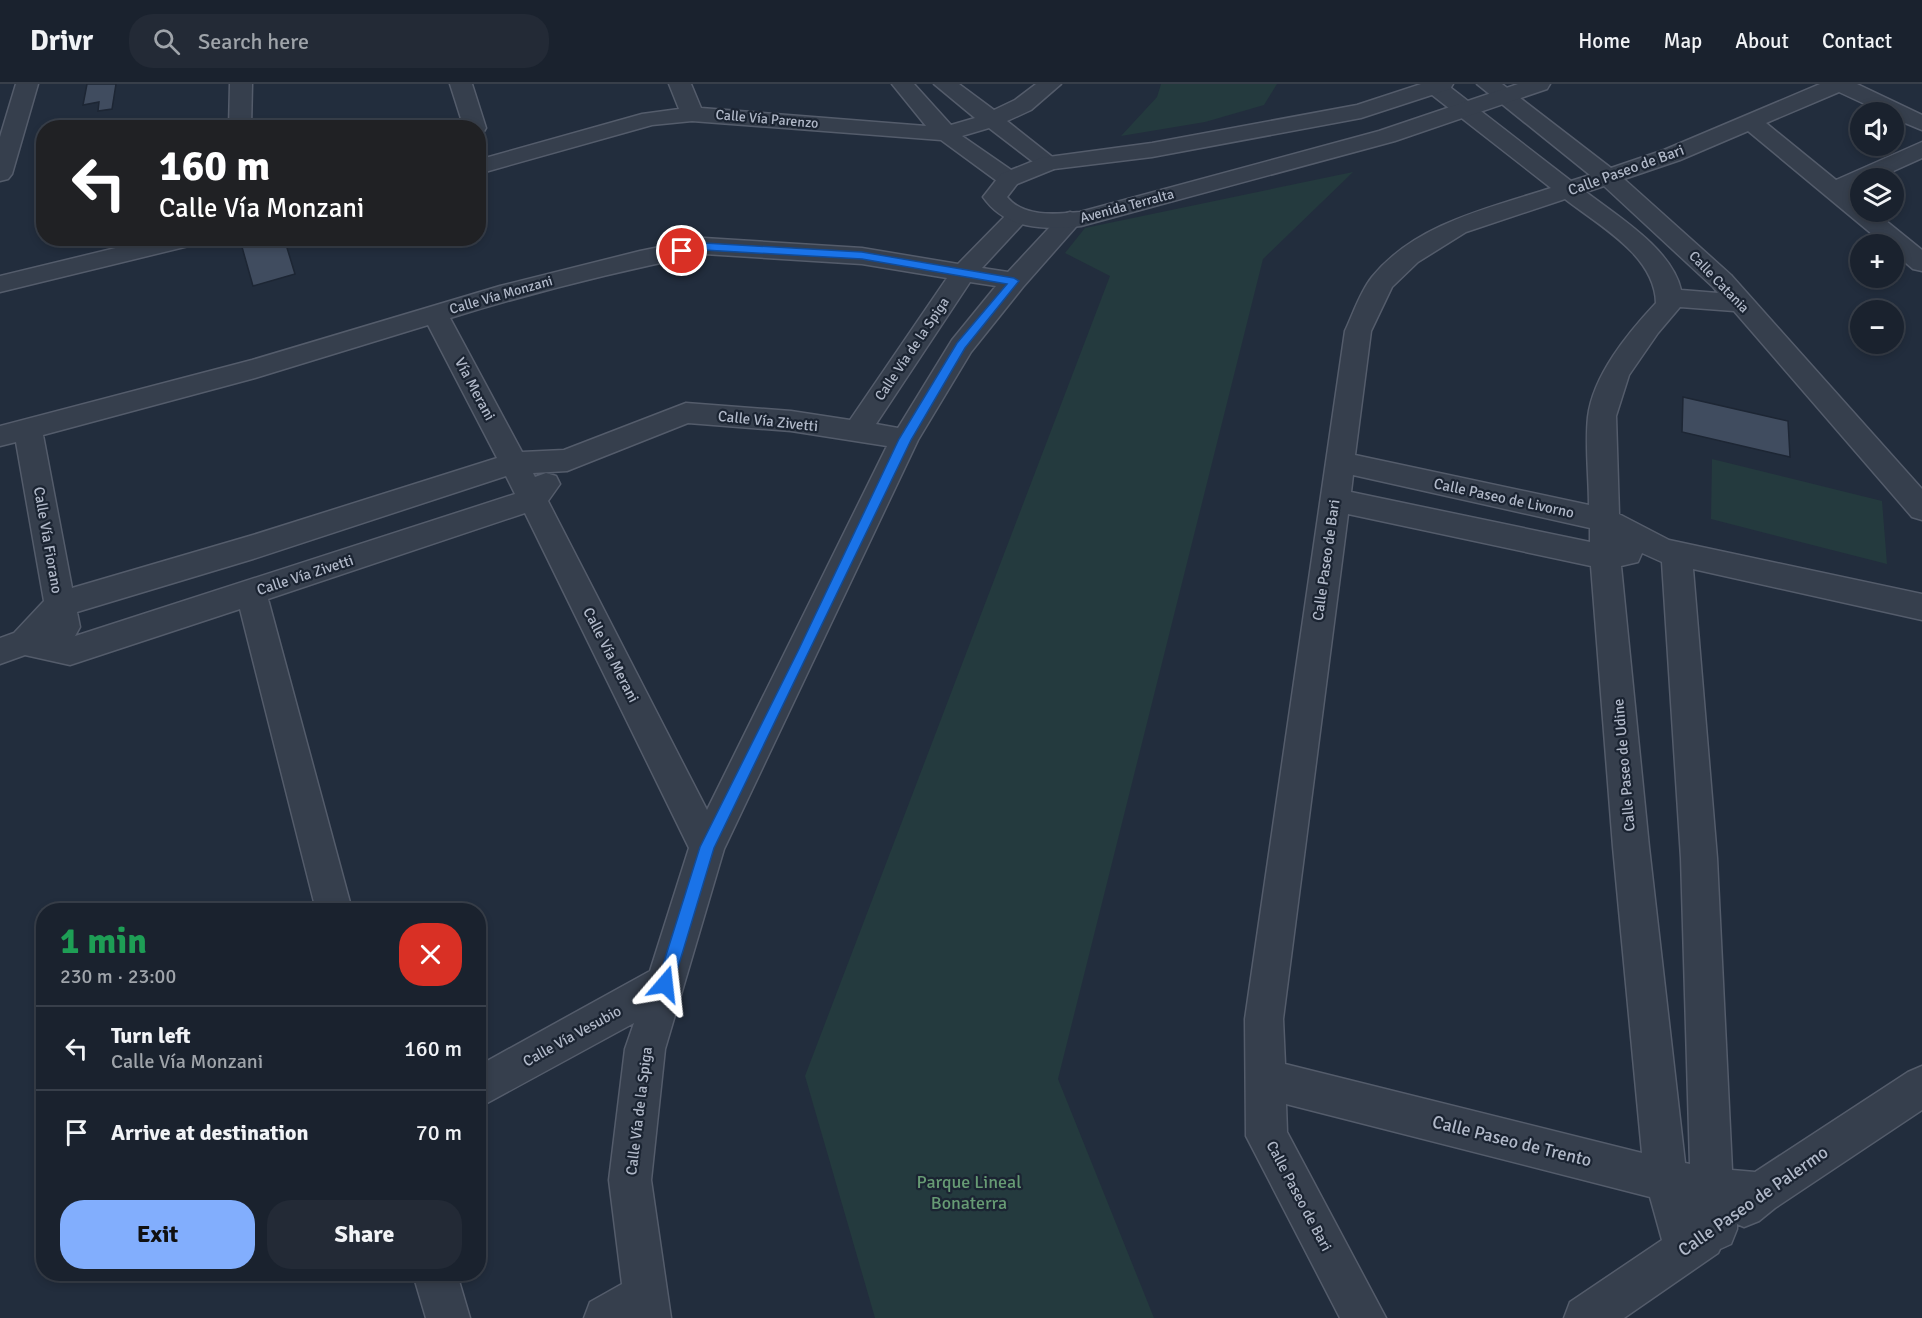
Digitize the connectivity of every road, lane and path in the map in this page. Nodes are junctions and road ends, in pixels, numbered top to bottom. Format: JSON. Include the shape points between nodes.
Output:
{"nodes":[{"id":1,"x":27,"y":84,"type":"edge"},
{"id":2,"x":241,"y":84,"type":"edge"},
{"id":3,"x":461,"y":84,"type":"edge"},
{"id":4,"x":680,"y":84,"type":"edge"},
{"id":5,"x":903,"y":84,"type":"edge"},
{"id":6,"x":945,"y":84,"type":"edge"},
{"id":7,"x":1050,"y":84,"type":"edge"},
{"id":8,"x":1539,"y":84,"type":"edge"},
{"id":9,"x":1839,"y":84,"type":"edge"},
{"id":10,"x":1439,"y":85,"type":"edge"},
{"id":11,"x":1496,"y":90,"type":"edge"},
{"id":12,"x":1465,"y":109,"type":"junction"},
{"id":13,"x":692,"y":114,"type":"junction"},
{"id":14,"x":240,"y":120,"type":"edge"},
{"id":15,"x":472,"y":120,"type":"edge"},
{"id":16,"x":991,"y":120,"type":"junction"},
{"id":17,"x":1751,"y":122,"type":"junction"},
{"id":18,"x":1922,"y":123,"type":"edge"},
{"id":19,"x":947,"y":134,"type":"junction"},
{"id":20,"x":1922,"y":149,"type":"edge"},
{"id":21,"x":1048,"y":163,"type":"junction"},
{"id":22,"x":486,"y":165,"type":"edge"},
{"id":23,"x":0,"y":174,"type":"edge"},
{"id":24,"x":1608,"y":177,"type":"junction"},
{"id":25,"x":1009,"y":179,"type":"junction"},
{"id":26,"x":1570,"y":190,"type":"junction"},
{"id":27,"x":1833,"y":190,"type":"junction"},
{"id":28,"x":1018,"y":216,"type":"junction"},
{"id":29,"x":1070,"y":220,"type":"junction"},
{"id":30,"x":159,"y":246,"type":"edge"},
{"id":31,"x":1922,"y":263,"type":"edge"},
{"id":32,"x":963,"y":273,"type":"junction"},
{"id":33,"x":1014,"y":281,"type":"junction"},
{"id":34,"x":0,"y":284,"type":"edge"},
{"id":35,"x":1669,"y":298,"type":"junction"},
{"id":36,"x":1741,"y":303,"type":"junction"},
{"id":37,"x":435,"y":314,"type":"junction"},
{"id":38,"x":28,"y":428,"type":"junction"},
{"id":39,"x":857,"y":431,"type":"junction"},
{"id":40,"x":0,"y":436,"type":"edge"},
{"id":41,"x":905,"y":439,"type":"junction"},
{"id":42,"x":567,"y":460,"type":"junction"},
{"id":43,"x":1340,"y":462,"type":"junction"},
{"id":44,"x":514,"y":464,"type":"junction"},
{"id":45,"x":533,"y":499,"type":"junction"},
{"id":46,"x":1334,"y":500,"type":"junction"},
{"id":47,"x":1922,"y":509,"type":"edge"},
{"id":48,"x":1605,"y":520,"type":"junction"},
{"id":49,"x":1670,"y":551,"type":"junction"},
{"id":50,"x":1605,"y":556,"type":"junction"},
{"id":51,"x":251,"y":592,"type":"junction"},
{"id":52,"x":59,"y":604,"type":"junction"},
{"id":53,"x":1922,"y":607,"type":"edge"},
{"id":54,"x":13,"y":646,"type":"edge"},
{"id":55,"x":70,"y":652,"type":"junction"},
{"id":56,"x":707,"y":847,"type":"junction"},
{"id":57,"x":332,"y":903,"type":"edge"},
{"id":58,"x":665,"y":984,"type":"junction"},
{"id":59,"x":1266,"y":1079,"type":"junction"},
{"id":60,"x":486,"y":1084,"type":"edge"},
{"id":61,"x":1922,"y":1086,"type":"edge"},
{"id":62,"x":1666,"y":1180,"type":"junction"},
{"id":63,"x":1705,"y":1223,"type":"junction"},
{"id":64,"x":437,"y":1281,"type":"edge"},
{"id":65,"x":647,"y":1307,"type":"edge"},
{"id":66,"x":448,"y":1318,"type":"edge"},
{"id":67,"x":606,"y":1318,"type":"edge"},
{"id":68,"x":1364,"y":1318,"type":"edge"},
{"id":69,"x":1586,"y":1318,"type":"edge"}],
"edges":[{"from":1,"to":23,"type":"street"},
{"from":2,"to":14,"type":"street"},
{"from":3,"to":15,"type":"street"},
{"from":4,"to":13,"type":"street"},
{"from":5,"to":19,"type":"street"},
{"from":6,"to":16,"type":"street"},
{"from":7,"to":16,"type":"street","name":"Calle Vía Parenzo","via":[[1023,105]]},
{"from":8,"to":11,"type":"street","name":"Avenida Terralta"},
{"from":9,"to":17,"type":"street","name":"Calle Paseo de Bari"},
{"from":9,"to":18,"type":"street"},
{"from":10,"to":12,"type":"street"},
{"from":10,"to":21,"type":"street","via":[[1361,111],[1152,150]]},
{"from":11,"to":12,"type":"street","name":"Avenida Terralta"},
{"from":11,"to":24,"type":"street","name":"Calle Catania"},
{"from":12,"to":26,"type":"street"},
{"from":12,"to":29,"type":"street","name":"Avenida Terralta","via":[[1387,136]]},
{"from":13,"to":19,"type":"street","name":"Calle Vía Parenzo"},
{"from":13,"to":22,"type":"street","name":"Calle Vía Parenzo","via":[[650,119]]},
{"from":16,"to":19,"type":"street","name":"Calle Vía Parenzo"},
{"from":16,"to":21,"type":"street"},
{"from":17,"to":24,"type":"street","name":"Calle Paseo de Bari"},
{"from":17,"to":27,"type":"street"},
{"from":19,"to":25,"type":"street"},
{"from":20,"to":27,"type":"street"},
{"from":21,"to":25,"type":"street"},
{"from":24,"to":26,"type":"street","name":"Calle Paseo de Bari"},
{"from":24,"to":36,"type":"street","name":"Calle Catania"},
{"from":25,"to":28,"type":"street","via":[[995,197],[999,206]]},
{"from":26,"to":35,"type":"street","via":[[1635,242],[1661,270],[1669,287]]},
{"from":26,"to":43,"type":"street","name":"Calle Paseo de Bari","via":[[1457,227],[1409,256],[1381,283],[1358,331]]},
{"from":27,"to":31,"type":"street"},
{"from":28,"to":29,"type":"street","name":"Avenida Terralta"},
{"from":28,"to":32,"type":"street","name":"Calle Vía de la Spiga"},
{"from":29,"to":33,"type":"street","name":"Calle Vía de la Spiga"},
{"from":30,"to":34,"type":"street"},
{"from":32,"to":33,"type":"street","name":"Calle Vía Monzani"},
{"from":32,"to":37,"type":"street","name":"Calle Vía Monzani","via":[[862,255],[704,246],[500,294]]},
{"from":32,"to":39,"type":"street","name":"Calle Vía de la Spiga"},
{"from":33,"to":41,"type":"street","name":"Calle Vía de la Spiga","via":[[961,346]]},
{"from":35,"to":36,"type":"street"},
{"from":35,"to":48,"type":"street","name":"Calle Paseo de Udine","via":[[1669,305],[1616,373],[1602,416]]},
{"from":36,"to":47,"type":"street","name":"Calle Catania"},
{"from":37,"to":38,"type":"street","name":"Calle Vía Monzani","via":[[255,369]]},
{"from":37,"to":44,"type":"street","name":"Vía Merani"},
{"from":38,"to":40,"type":"street","name":"Calle Vía Monzani"},
{"from":38,"to":52,"type":"street","name":"Calle Vía Fiorano"},
{"from":39,"to":41,"type":"street","name":"Calle Vía Zivetti"},
{"from":39,"to":42,"type":"street","name":"Calle Vía Zivetti","via":[[791,421],[686,413]]},
{"from":41,"to":56,"type":"street","name":"Calle Vía de la Spiga"},
{"from":42,"to":44,"type":"street","name":"Calle Vía Zivetti"},
{"from":42,"to":45,"type":"street","name":"Calle Vía Zivetti"},
{"from":43,"to":46,"type":"street","name":"Calle Paseo de Bari"},
{"from":43,"to":48,"type":"street","name":"Calle Paseo de Livorno"},
{"from":44,"to":45,"type":"street","name":"Calle Vía Merani"},
{"from":44,"to":52,"type":"street","name":"Calle Vía Zivetti"},
{"from":45,"to":51,"type":"street","name":"Calle Vía Zivetti"},
{"from":45,"to":56,"type":"street","name":"Calle Vía Merani"},
{"from":46,"to":50,"type":"street","name":"Calle Paseo de Livorno"},
{"from":46,"to":59,"type":"street","name":"Calle Paseo de Bari","via":[[1264,1019]]},
{"from":48,"to":49,"type":"street","name":"Calle Paseo de Livorno"},
{"from":48,"to":50,"type":"street","name":"Calle Paseo de Udine"},
{"from":49,"to":50,"type":"street","name":"Calle Paseo de Livorno"},
{"from":49,"to":53,"type":"street","name":"Calle Paseo de Livorno"},
{"from":49,"to":63,"type":"street","via":[[1699,858]]},
{"from":50,"to":62,"type":"street","name":"Calle Paseo de Udine"},
{"from":51,"to":55,"type":"street","name":"Calle Vía Zivetti"},
{"from":51,"to":57,"type":"street"},
{"from":52,"to":54,"type":"street"},
{"from":52,"to":55,"type":"street","name":"Calle Vía Fiorano"},
{"from":54,"to":55,"type":"street"},
{"from":56,"to":58,"type":"street","name":"Calle Vía de la Spiga"},
{"from":58,"to":60,"type":"street","name":"Calle Vía Vesubio"},
{"from":58,"to":65,"type":"street","name":"Calle Vía de la Spiga","via":[[645,1049],[630,1180]]},
{"from":59,"to":62,"type":"street","name":"Calle Paseo de Trento"},
{"from":59,"to":68,"type":"street","name":"Calle Paseo de Bari","via":[[1268,1136]]},
{"from":61,"to":63,"type":"street","name":"Calle Paseo de Palermo","via":[[1760,1193]]},
{"from":62,"to":63,"type":"street","name":"Calle Paseo de Trento"},
{"from":62,"to":63,"type":"street","name":"Calle Paseo de Udine"},
{"from":63,"to":69,"type":"street","name":"Calle Paseo de Palermo"},
{"from":64,"to":66,"type":"street"},
{"from":65,"to":67,"type":"street"}]}
